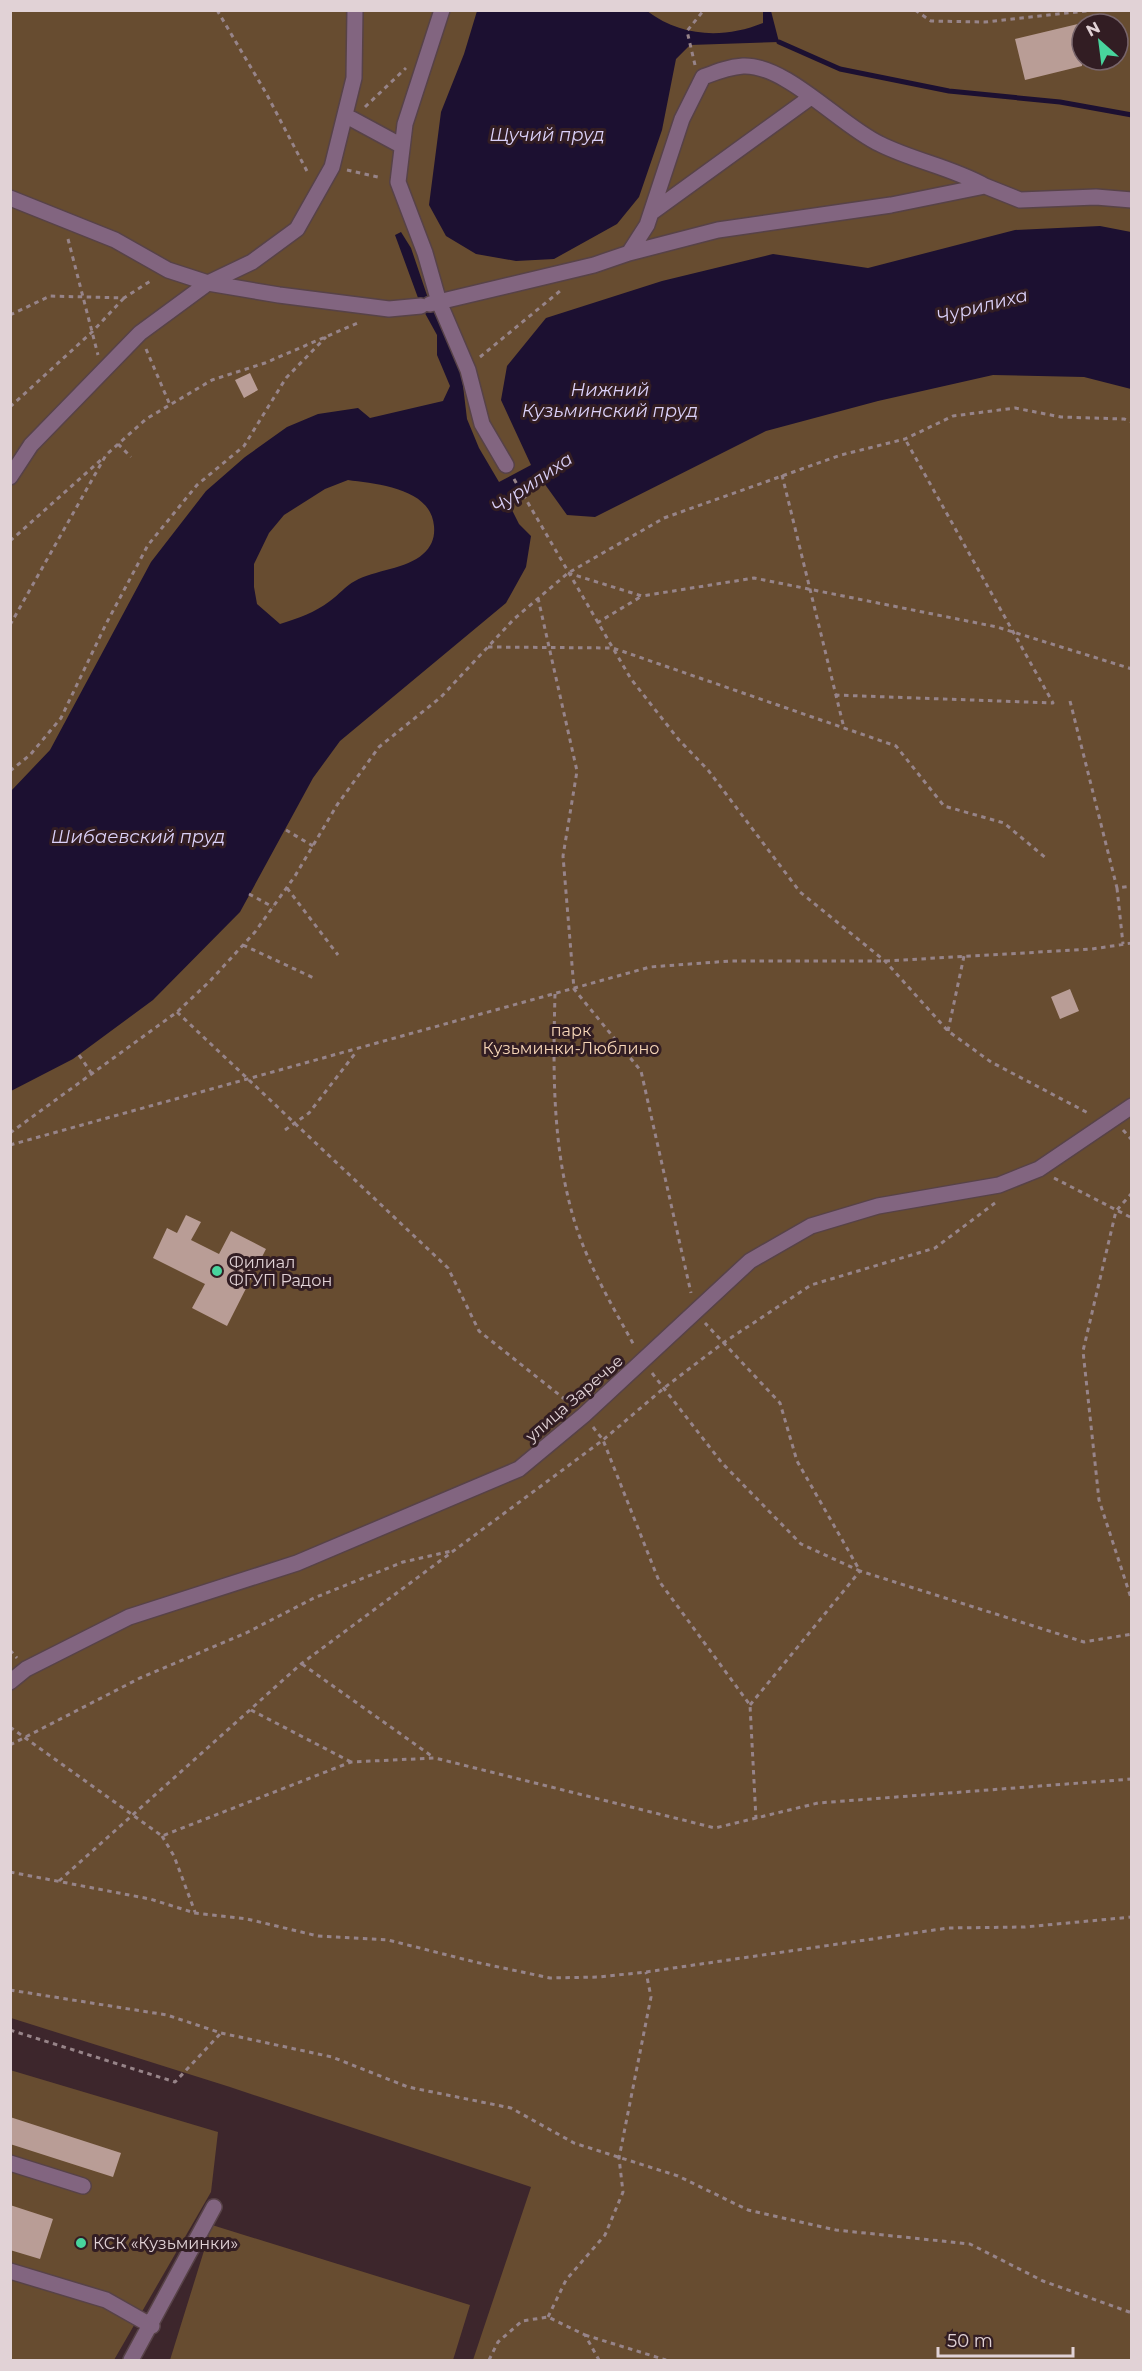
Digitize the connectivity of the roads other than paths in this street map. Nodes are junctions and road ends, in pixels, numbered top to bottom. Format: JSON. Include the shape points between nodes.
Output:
{"nodes":[{"id":1,"x":355,"y":10,"type":"edge"},
{"id":2,"x":442,"y":10,"type":"edge"},
{"id":3,"x":811,"y":97,"type":"junction"},
{"id":4,"x":352,"y":119,"type":"road end"},
{"id":5,"x":402,"y":146,"type":"junction"},
{"id":6,"x":985,"y":186,"type":"junction"},
{"id":7,"x":10,"y":198,"type":"edge"},
{"id":8,"x":1131,"y":200,"type":"edge"},
{"id":9,"x":651,"y":213,"type":"junction"},
{"id":10,"x":629,"y":253,"type":"junction"},
{"id":11,"x":208,"y":283,"type":"junction"},
{"id":12,"x":430,"y":304,"type":"junction"},
{"id":13,"x":509,"y":470,"type":"road end"},
{"id":14,"x":10,"y":477,"type":"edge"},
{"id":15,"x":1131,"y":1106,"type":"edge"},
{"id":16,"x":10,"y":1682,"type":"edge"},
{"id":17,"x":10,"y":2163,"type":"edge"},
{"id":18,"x":83,"y":2187,"type":"dead end"},
{"id":19,"x":214,"y":2207,"type":"dead end"},
{"id":20,"x":10,"y":2271,"type":"edge"},
{"id":21,"x":152,"y":2326,"type":"junction"},
{"id":22,"x":131,"y":2361,"type":"edge"}],
"edges":[{"from":1,"to":11,"type":"street","via":[[354,78],[332,167],[297,229],[252,262]]},
{"from":2,"to":5,"type":"street","via":[[427,49]]},
{"from":3,"to":6,"type":"street","via":[[873,141]]},
{"from":3,"to":9,"type":"street"},
{"from":3,"to":9,"type":"street","via":[[783,77],[746,66],[703,77],[682,119]]},
{"from":4,"to":5,"type":"street"},
{"from":5,"to":12,"type":"street","via":[[398,182],[425,252]]},
{"from":6,"to":8,"type":"street","via":[[1020,200]]},
{"from":6,"to":10,"type":"street","via":[[891,205],[718,230]]},
{"from":7,"to":11,"type":"street","via":[[115,240],[168,270]]},
{"from":9,"to":10,"type":"street"},
{"from":10,"to":12,"type":"street"},
{"from":11,"to":12,"type":"street","via":[[389,309]]},
{"from":11,"to":14,"type":"street","via":[[140,333],[31,445]]},
{"from":12,"to":13,"type":"street","via":[[468,370],[482,424]]},
{"from":15,"to":16,"type":"street","name":"улица Заречье","via":[[1039,1169],[999,1185],[879,1206],[812,1226],[750,1261],[584,1415],[519,1469],[297,1563],[129,1617],[26,1669]]},
{"from":17,"to":18,"type":"street"},
{"from":19,"to":21,"type":"street"},
{"from":20,"to":21,"type":"street","via":[[106,2301]]},
{"from":21,"to":22,"type":"street"}]}
